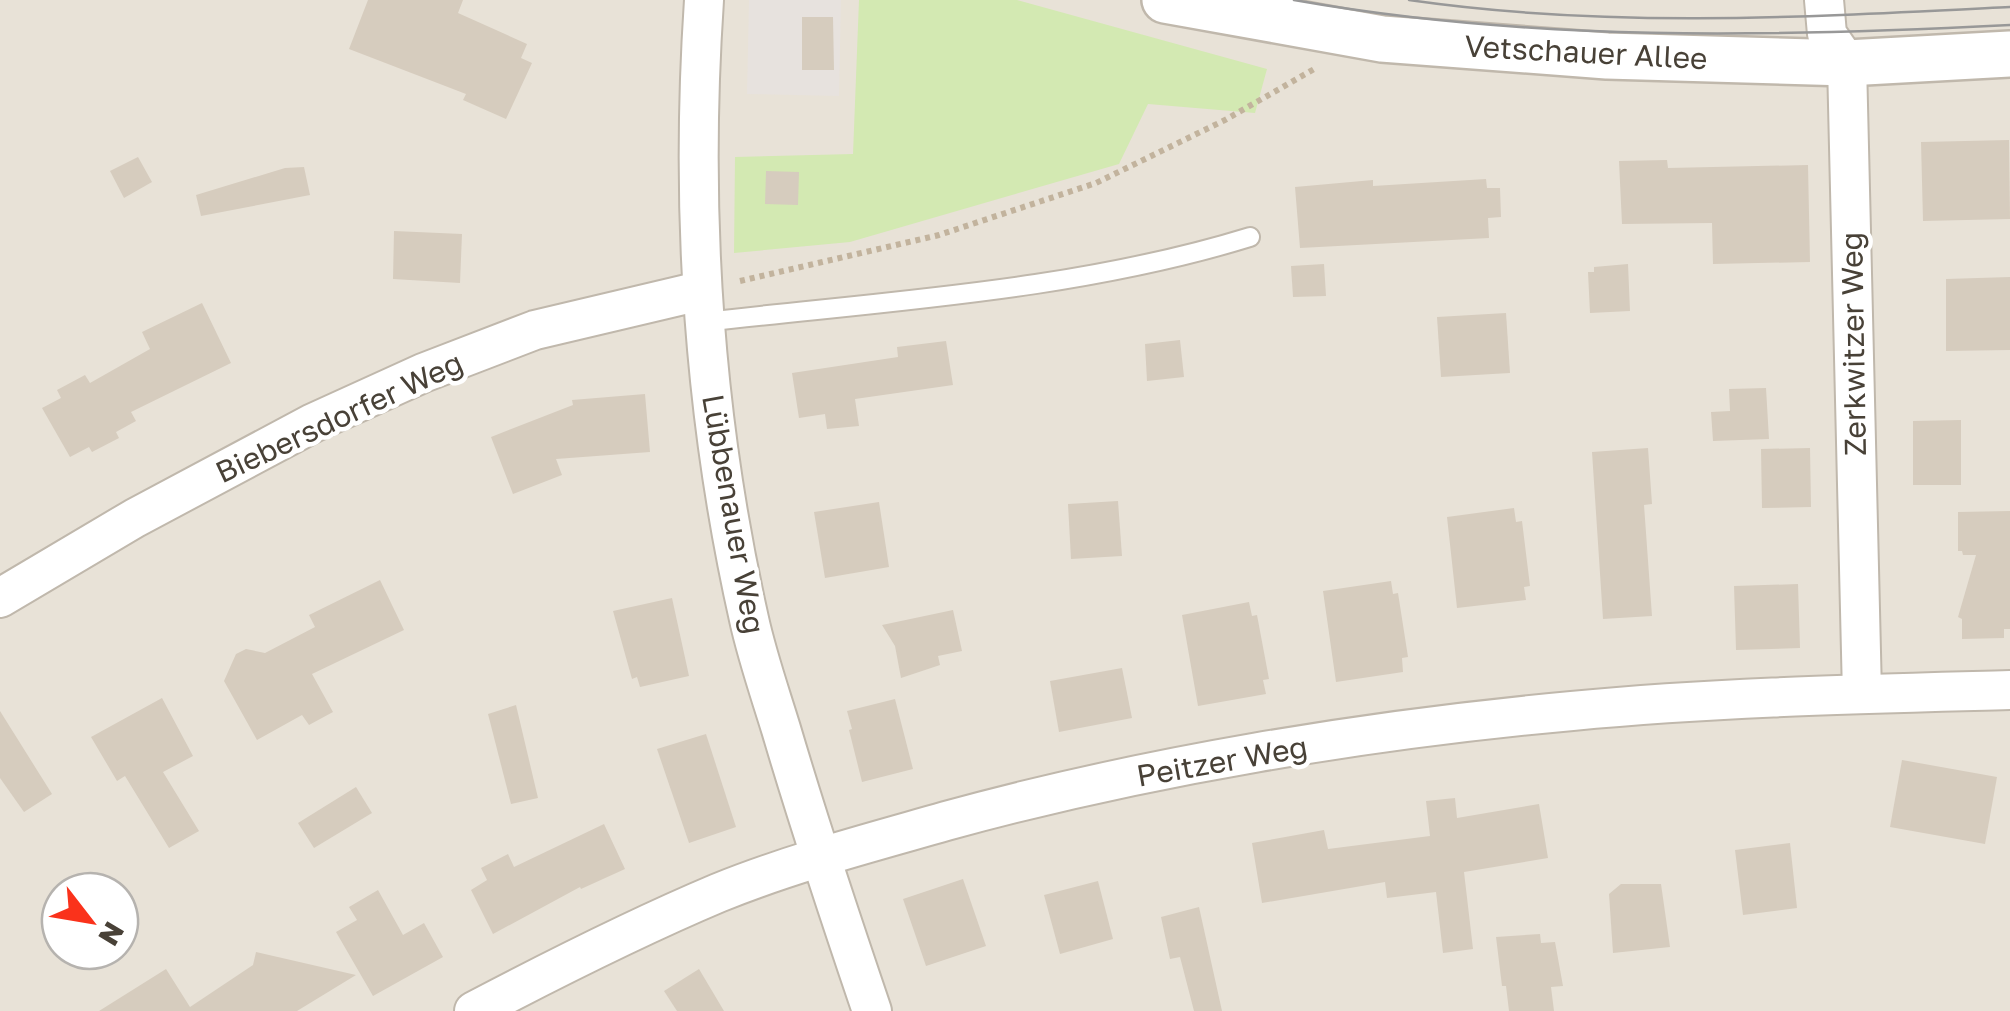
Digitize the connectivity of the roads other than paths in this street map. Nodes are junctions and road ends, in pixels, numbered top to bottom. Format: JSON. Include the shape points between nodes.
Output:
{"nodes":[{"id":1,"x":704,"y":0,"type":"edge"},
{"id":2,"x":1166,"y":0,"type":"edge"},
{"id":3,"x":1824,"y":0,"type":"edge"},
{"id":4,"x":2010,"y":54,"type":"edge"},
{"id":5,"x":1846,"y":63,"type":"junction"},
{"id":6,"x":1250,"y":237,"type":"dead end"},
{"id":7,"x":702,"y":306,"type":"junction"},
{"id":8,"x":0,"y":598,"type":"edge"},
{"id":9,"x":2010,"y":690,"type":"edge"},
{"id":10,"x":1862,"y":694,"type":"junction"},
{"id":11,"x":819,"y":857,"type":"junction"},
{"id":12,"x":474,"y":1011,"type":"edge"},
{"id":13,"x":872,"y":1011,"type":"edge"}],
"edges":[{"from":1,"to":7,"type":"street","name":"Lübbenauer Weg","via":[[698,130]]},
{"from":2,"to":5,"type":"street","name":"Vetschauer Allee","via":[[1382,39],[1608,56]]},
{"from":3,"to":5,"type":"street","name":"Zerkwitzer Weg","via":[[1827,34]]},
{"from":4,"to":5,"type":"street","name":"Vetschauer Allee"},
{"from":5,"to":10,"type":"street","name":"Zerkwitzer Weg"},
{"from":6,"to":7,"type":"lane","via":[[1182,258],[1027,284]]},
{"from":7,"to":8,"type":"street","name":"Biebersdorfer Weg","via":[[534,330],[423,373],[313,423]]},
{"from":7,"to":11,"type":"street","name":"Lübbenauer Weg","via":[[722,479],[750,622]]},
{"from":9,"to":10,"type":"street","name":"Peitzer Weg"},
{"from":10,"to":11,"type":"street","name":"Peitzer Weg","via":[[1575,710],[1346,740],[1090,785]]},
{"from":11,"to":12,"type":"street","name":"Peitzer Weg","via":[[718,893]]},
{"from":11,"to":13,"type":"street","name":"Lübbenauer Weg"}]}
